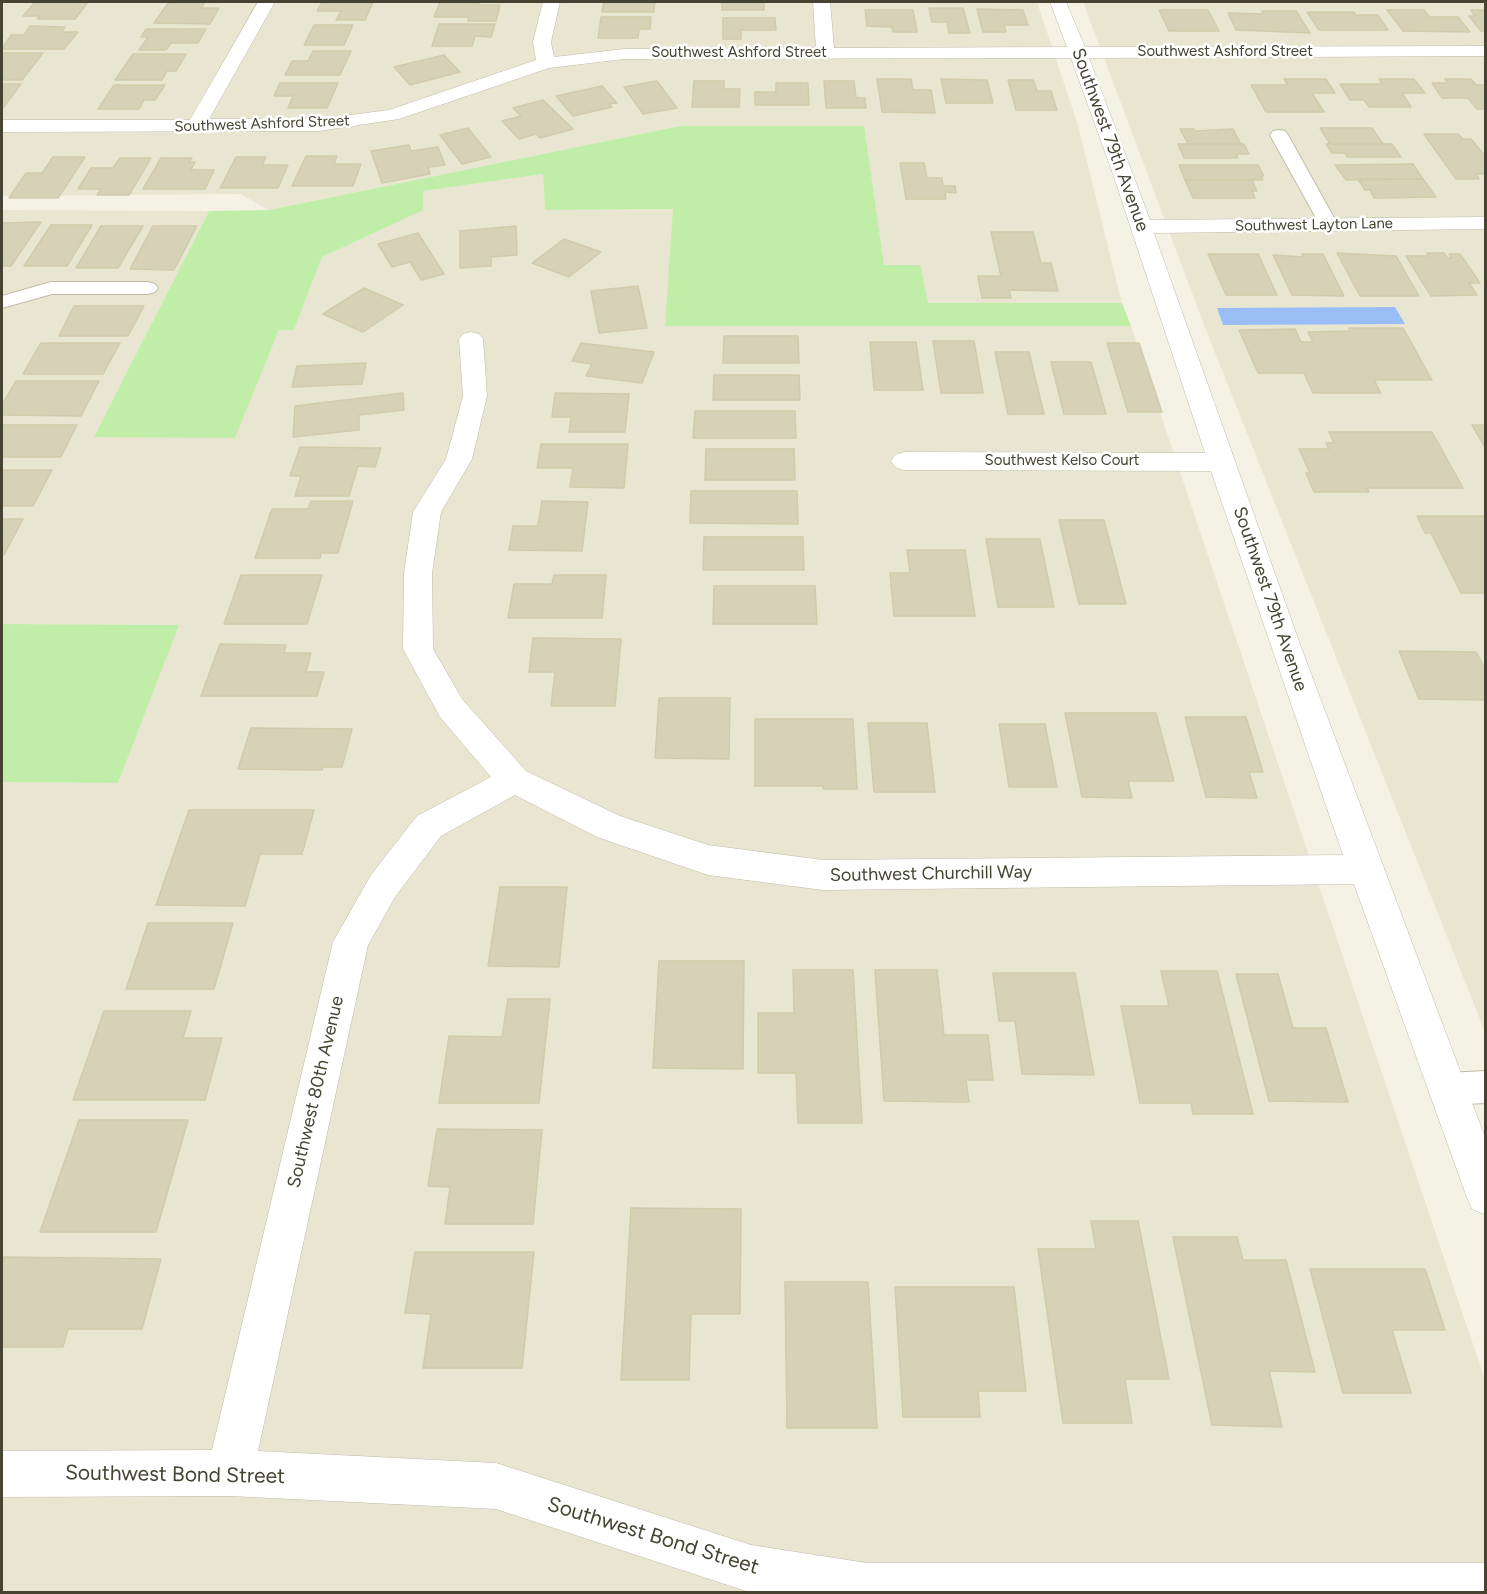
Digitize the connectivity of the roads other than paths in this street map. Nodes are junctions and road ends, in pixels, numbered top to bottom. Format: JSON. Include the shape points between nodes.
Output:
{"nodes":[{"id":1,"x":266,"y":2,"type":"edge"},
{"id":2,"x":551,"y":2,"type":"edge"},
{"id":3,"x":820,"y":2,"type":"edge"},
{"id":4,"x":1058,"y":2,"type":"edge"},
{"id":5,"x":1485,"y":51,"type":"edge"},
{"id":6,"x":825,"y":53,"type":"junction"},
{"id":7,"x":1079,"y":53,"type":"junction"},
{"id":8,"x":546,"y":63,"type":"junction"},
{"id":9,"x":2,"y":126,"type":"edge"},
{"id":10,"x":196,"y":126,"type":"junction"},
{"id":11,"x":1279,"y":135,"type":"dead end"},
{"id":12,"x":1485,"y":223,"type":"edge"},
{"id":13,"x":1329,"y":225,"type":"junction"},
{"id":14,"x":1143,"y":227,"type":"junction"},
{"id":15,"x":148,"y":288,"type":"dead end"},
{"id":16,"x":2,"y":302,"type":"edge"},
{"id":17,"x":471,"y":339,"type":"dead end"},
{"id":18,"x":904,"y":461,"type":"dead end"},
{"id":19,"x":1221,"y":462,"type":"junction"},
{"id":20,"x":514,"y":780,"type":"junction"},
{"id":21,"x":1365,"y":869,"type":"junction"},
{"id":22,"x":1485,"y":1087,"type":"edge"},
{"id":23,"x":1446,"y":1089,"type":"junction"},
{"id":24,"x":1485,"y":1195,"type":"edge"},
{"id":25,"x":230,"y":1473,"type":"junction"},
{"id":26,"x":2,"y":1474,"type":"edge"},
{"id":27,"x":1485,"y":1587,"type":"edge"}],
"edges":[{"from":1,"to":10,"type":"street"},
{"from":2,"to":8,"type":"street","via":[[542,42]]},
{"from":3,"to":6,"type":"street"},
{"from":4,"to":7,"type":"street","name":"Southwest 79th Avenue"},
{"from":5,"to":7,"type":"street","name":"Southwest Ashford Street"},
{"from":6,"to":7,"type":"street","name":"Southwest Ashford Street"},
{"from":6,"to":8,"type":"street","name":"Southwest Ashford Street","via":[[624,54]]},
{"from":7,"to":14,"type":"street","name":"Southwest 79th Avenue"},
{"from":8,"to":10,"type":"street","name":"Southwest Ashford Street","via":[[382,117],[319,125]]},
{"from":9,"to":10,"type":"street","name":"Southwest Ashford Street"},
{"from":11,"to":13,"type":"lane"},
{"from":12,"to":13,"type":"street","name":"Southwest Layton Lane"},
{"from":13,"to":14,"type":"street","name":"Southwest Layton Lane"},
{"from":14,"to":19,"type":"street","name":"Southwest 79th Avenue"},
{"from":15,"to":16,"type":"lane","via":[[51,288]]},
{"from":17,"to":20,"type":"street","via":[[475,396],[459,459],[427,512],[418,573],[418,649],[451,708]]},
{"from":18,"to":19,"type":"street","name":"Southwest Kelso Court"},
{"from":19,"to":21,"type":"street","name":"Southwest 79th Avenue"},
{"from":20,"to":21,"type":"street","name":"Southwest Churchill Way","via":[[609,827],[708,860],[823,875]]},
{"from":20,"to":25,"type":"street","name":"Southwest 80th Avenue","via":[[429,826],[382,886],[351,942]]},
{"from":21,"to":23,"type":"street","name":"Southwest 79th Avenue"},
{"from":22,"to":23,"type":"lane"},
{"from":23,"to":24,"type":"street","name":"Southwest 79th Avenue"},
{"from":25,"to":26,"type":"street","name":"Southwest Bond Street"},
{"from":25,"to":27,"type":"street","name":"Southwest Bond Street","via":[[496,1486],[751,1569],[867,1587]]}]}
